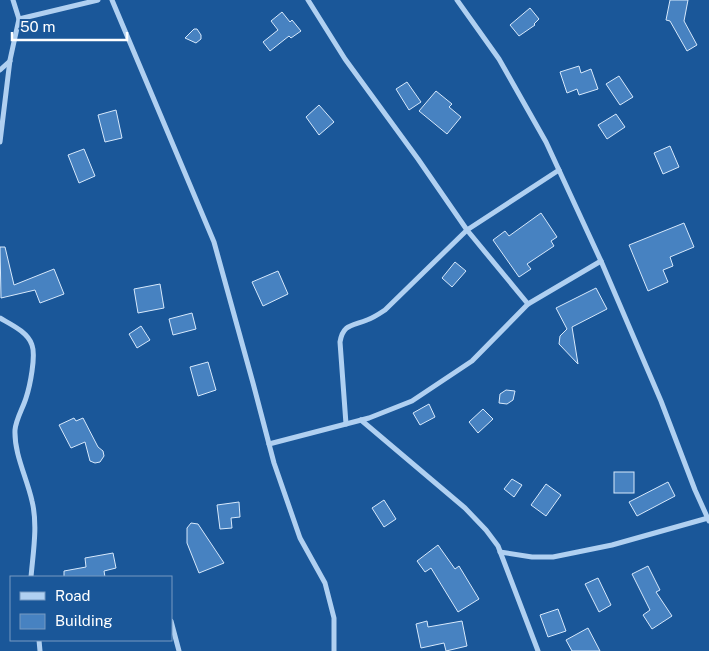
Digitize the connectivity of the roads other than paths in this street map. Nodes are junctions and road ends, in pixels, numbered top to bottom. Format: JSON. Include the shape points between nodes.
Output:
{"nodes":[{"id":1,"x":13,"y":0,"type":"edge"},
{"id":2,"x":98,"y":0,"type":"edge"},
{"id":3,"x":112,"y":0,"type":"edge"},
{"id":4,"x":308,"y":0,"type":"edge"},
{"id":5,"x":457,"y":0,"type":"edge"},
{"id":6,"x":19,"y":19,"type":"junction"},
{"id":7,"x":10,"y":60,"type":"junction"},
{"id":8,"x":0,"y":70,"type":"edge"},
{"id":9,"x":0,"y":142,"type":"edge"},
{"id":10,"x":559,"y":170,"type":"junction"},
{"id":11,"x":468,"y":230,"type":"junction"},
{"id":12,"x":601,"y":261,"type":"junction"},
{"id":13,"x":528,"y":304,"type":"junction"},
{"id":14,"x":0,"y":318,"type":"edge"},
{"id":15,"x":361,"y":420,"type":"junction"},
{"id":16,"x":346,"y":424,"type":"junction"},
{"id":17,"x":269,"y":444,"type":"junction"},
{"id":18,"x":708,"y":519,"type":"edge"},
{"id":19,"x":500,"y":552,"type":"junction"},
{"id":20,"x":31,"y":576,"type":"edge"},
{"id":21,"x":172,"y":624,"type":"edge"},
{"id":22,"x":178,"y":651,"type":"edge"},
{"id":23,"x":334,"y":651,"type":"edge"},
{"id":24,"x":538,"y":651,"type":"edge"}],
"edges":[{"from":1,"to":6,"type":"street"},
{"from":2,"to":6,"type":"street"},
{"from":3,"to":17,"type":"street","via":[[214,242]]},
{"from":4,"to":11,"type":"street","via":[[345,59]]},
{"from":5,"to":10,"type":"street","via":[[499,60]]},
{"from":6,"to":7,"type":"street"},
{"from":7,"to":8,"type":"street"},
{"from":7,"to":9,"type":"street"},
{"from":10,"to":11,"type":"street"},
{"from":10,"to":12,"type":"street"},
{"from":11,"to":13,"type":"street"},
{"from":11,"to":16,"type":"street","via":[[385,310],[346,328],[342,334]]},
{"from":12,"to":13,"type":"street"},
{"from":12,"to":18,"type":"street"},
{"from":13,"to":15,"type":"street","via":[[472,361],[412,401]]},
{"from":14,"to":20,"type":"street","via":[[25,335],[33,347],[27,396],[15,433],[16,448],[33,502],[35,524]]},
{"from":15,"to":16,"type":"street"},
{"from":15,"to":19,"type":"street","via":[[466,508]]},
{"from":16,"to":17,"type":"street"},
{"from":17,"to":23,"type":"street","via":[[300,538],[325,583],[334,618]]},
{"from":18,"to":19,"type":"street","via":[[553,556],[532,558]]},
{"from":19,"to":24,"type":"street"},
{"from":21,"to":22,"type":"street"}]}
